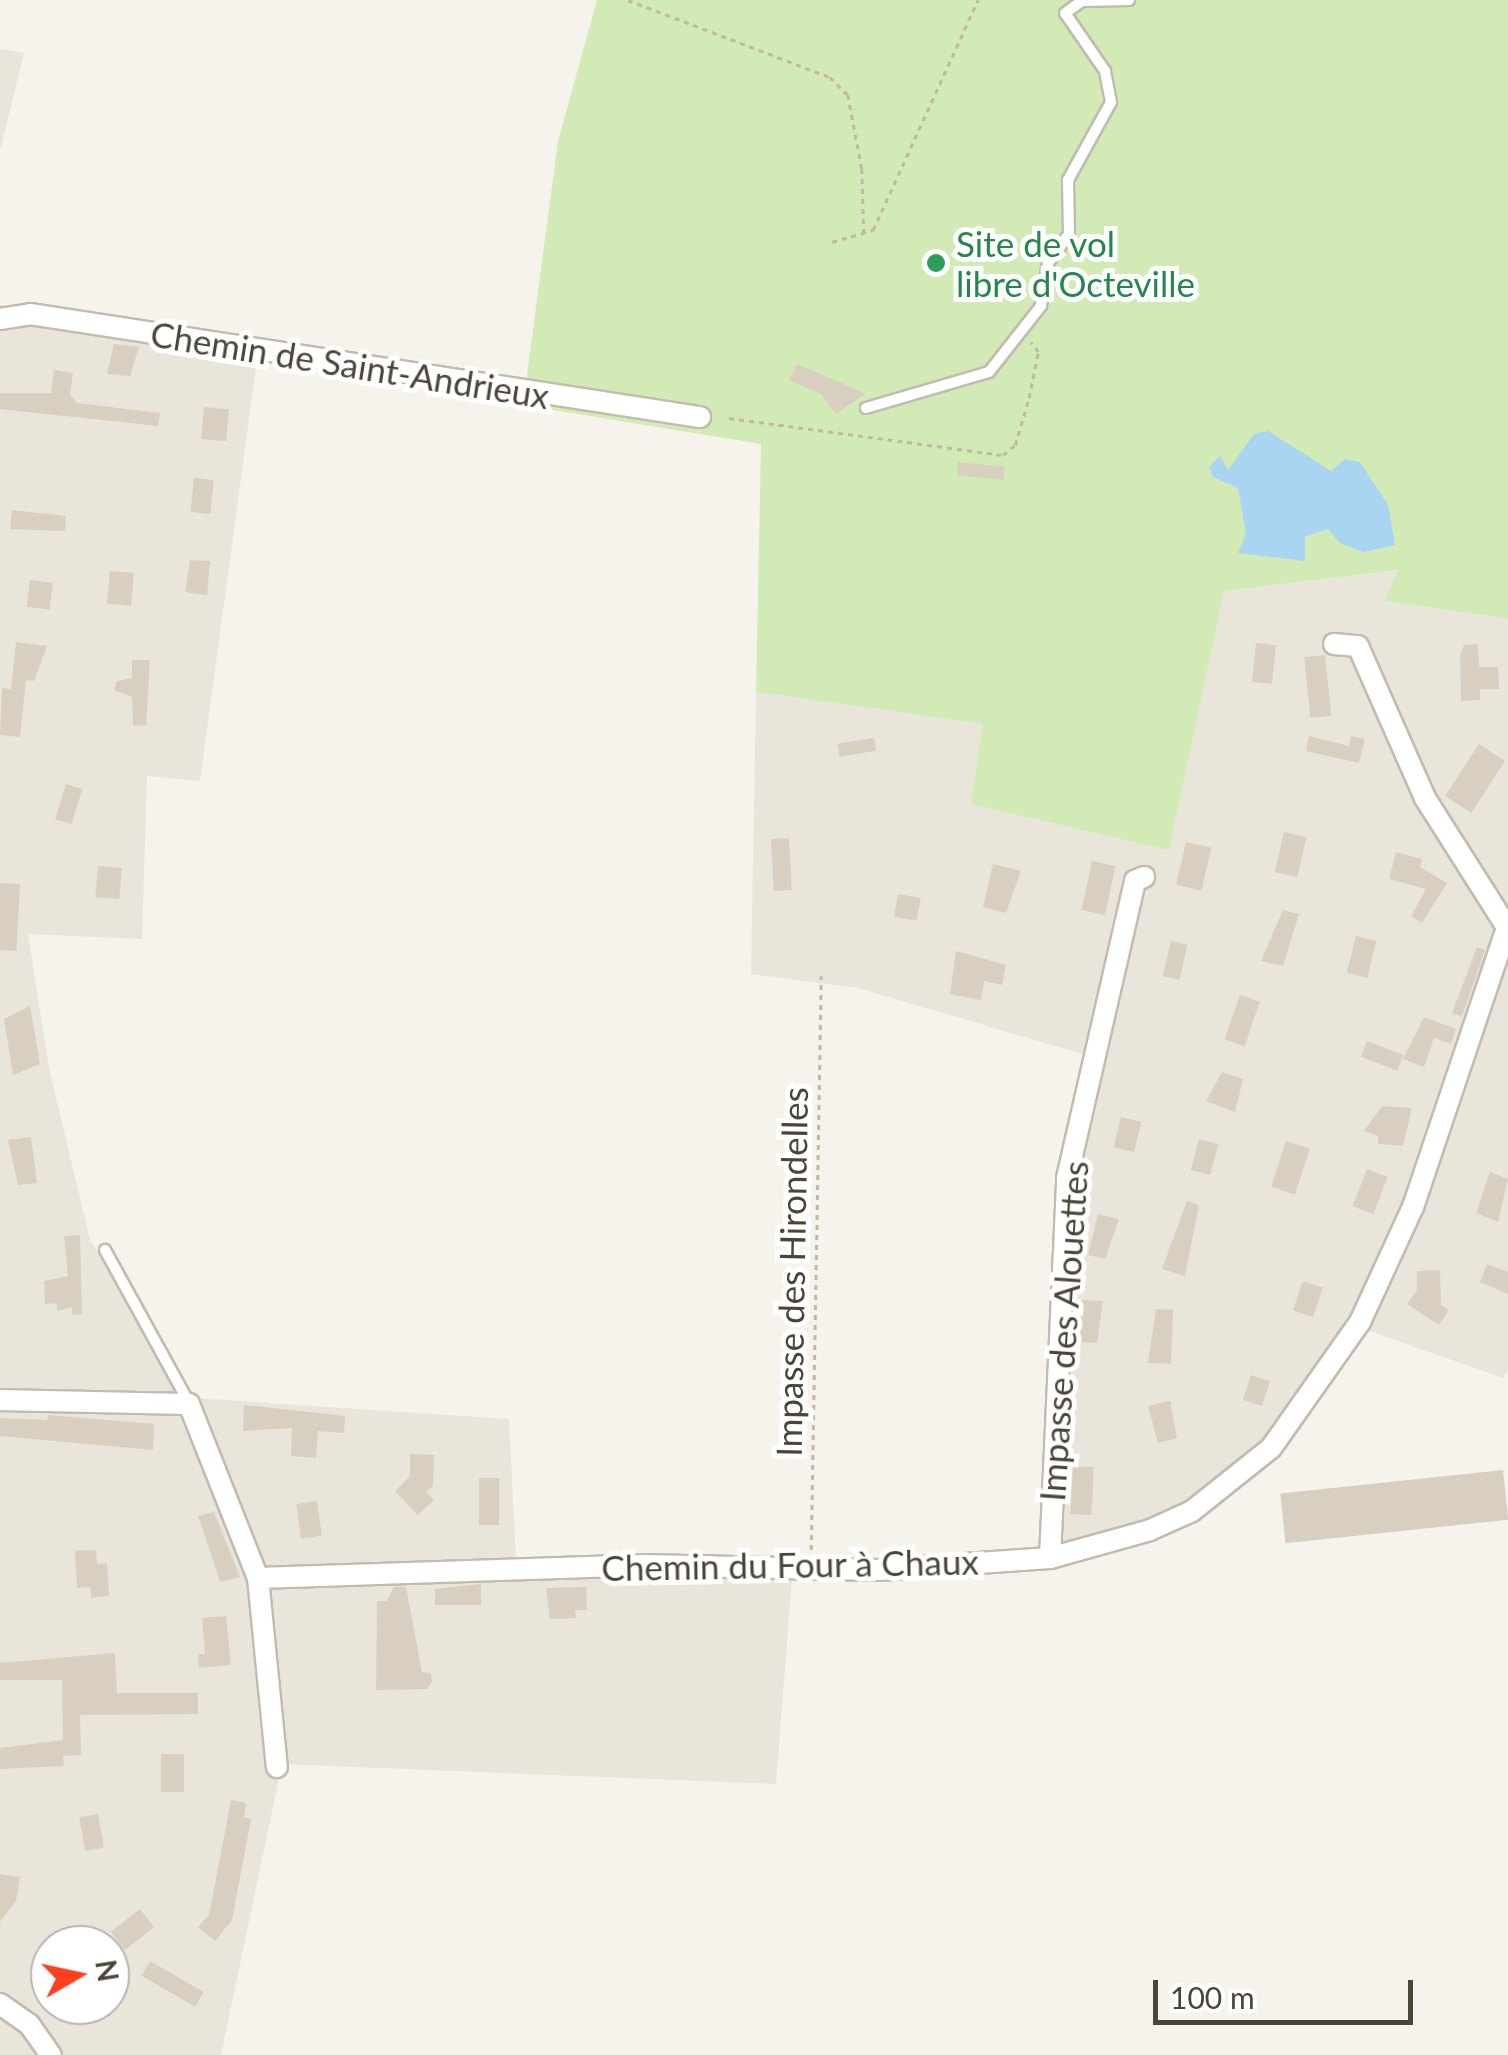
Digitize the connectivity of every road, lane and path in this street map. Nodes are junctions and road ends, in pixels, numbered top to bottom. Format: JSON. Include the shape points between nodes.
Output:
{"nodes":[{"id":1,"x":628,"y":0,"type":"edge"},
{"id":2,"x":978,"y":0,"type":"edge"},
{"id":3,"x":1129,"y":0,"type":"edge"},
{"id":4,"x":864,"y":232,"type":"junction"},
{"id":5,"x":832,"y":242,"type":"dead end"},
{"id":6,"x":0,"y":319,"type":"edge"},
{"id":7,"x":1022,"y":329,"type":"junction"},
{"id":8,"x":866,"y":408,"type":"dead end"},
{"id":9,"x":700,"y":417,"type":"dead end"},
{"id":10,"x":729,"y":418,"type":"dead end"},
{"id":11,"x":1334,"y":644,"type":"dead end"},
{"id":12,"x":1144,"y":878,"type":"dead end"},
{"id":13,"x":1507,"y":927,"type":"edge"},
{"id":14,"x":821,"y":976,"type":"dead end"},
{"id":15,"x":105,"y":1250,"type":"dead end"},
{"id":16,"x":0,"y":1400,"type":"edge"},
{"id":17,"x":189,"y":1404,"type":"junction"},
{"id":18,"x":1050,"y":1558,"type":"junction"},
{"id":19,"x":810,"y":1569,"type":"junction"},
{"id":20,"x":258,"y":1578,"type":"junction"},
{"id":21,"x":277,"y":1767,"type":"dead end"},
{"id":22,"x":0,"y":2004,"type":"edge"},
{"id":23,"x":51,"y":2055,"type":"edge"}],
"edges":[{"from":1,"to":4,"type":"path","via":[[830,77],[848,96],[862,169]]},
{"from":2,"to":4,"type":"path","via":[[873,230]]},
{"from":3,"to":7,"type":"lane","via":[[1082,1],[1065,13],[1104,71],[1111,102],[1068,180],[1070,234],[1048,263],[1041,306]]},
{"from":4,"to":5,"type":"path"},
{"from":6,"to":9,"type":"street","name":"Chemin de Saint-Andrieux","via":[[30,314]]},
{"from":7,"to":8,"type":"lane","via":[[989,372]]},
{"from":7,"to":10,"type":"path","via":[[1038,352],[1015,444],[1003,454]]},
{"from":11,"to":13,"type":"street","name":"Chemin du Four à Chaux","via":[[1358,646],[1425,798]]},
{"from":12,"to":18,"type":"street","name":"Impasse des Alouettes","via":[[1135,881],[1067,1178]]},
{"from":13,"to":18,"type":"street","name":"Chemin du Four à Chaux","via":[[1413,1207],[1360,1322],[1304,1409],[1272,1448],[1192,1511]]},
{"from":14,"to":19,"type":"path","name":"Impasse des Hirondelles"},
{"from":15,"to":17,"type":"lane"},
{"from":16,"to":17,"type":"street"},
{"from":17,"to":20,"type":"street"},
{"from":18,"to":19,"type":"street","name":"Chemin du Four à Chaux"},
{"from":19,"to":20,"type":"street","name":"Chemin du Four à Chaux","via":[[507,1567]]},
{"from":20,"to":21,"type":"street"},
{"from":22,"to":23,"type":"street","via":[[30,2024]]}]}
